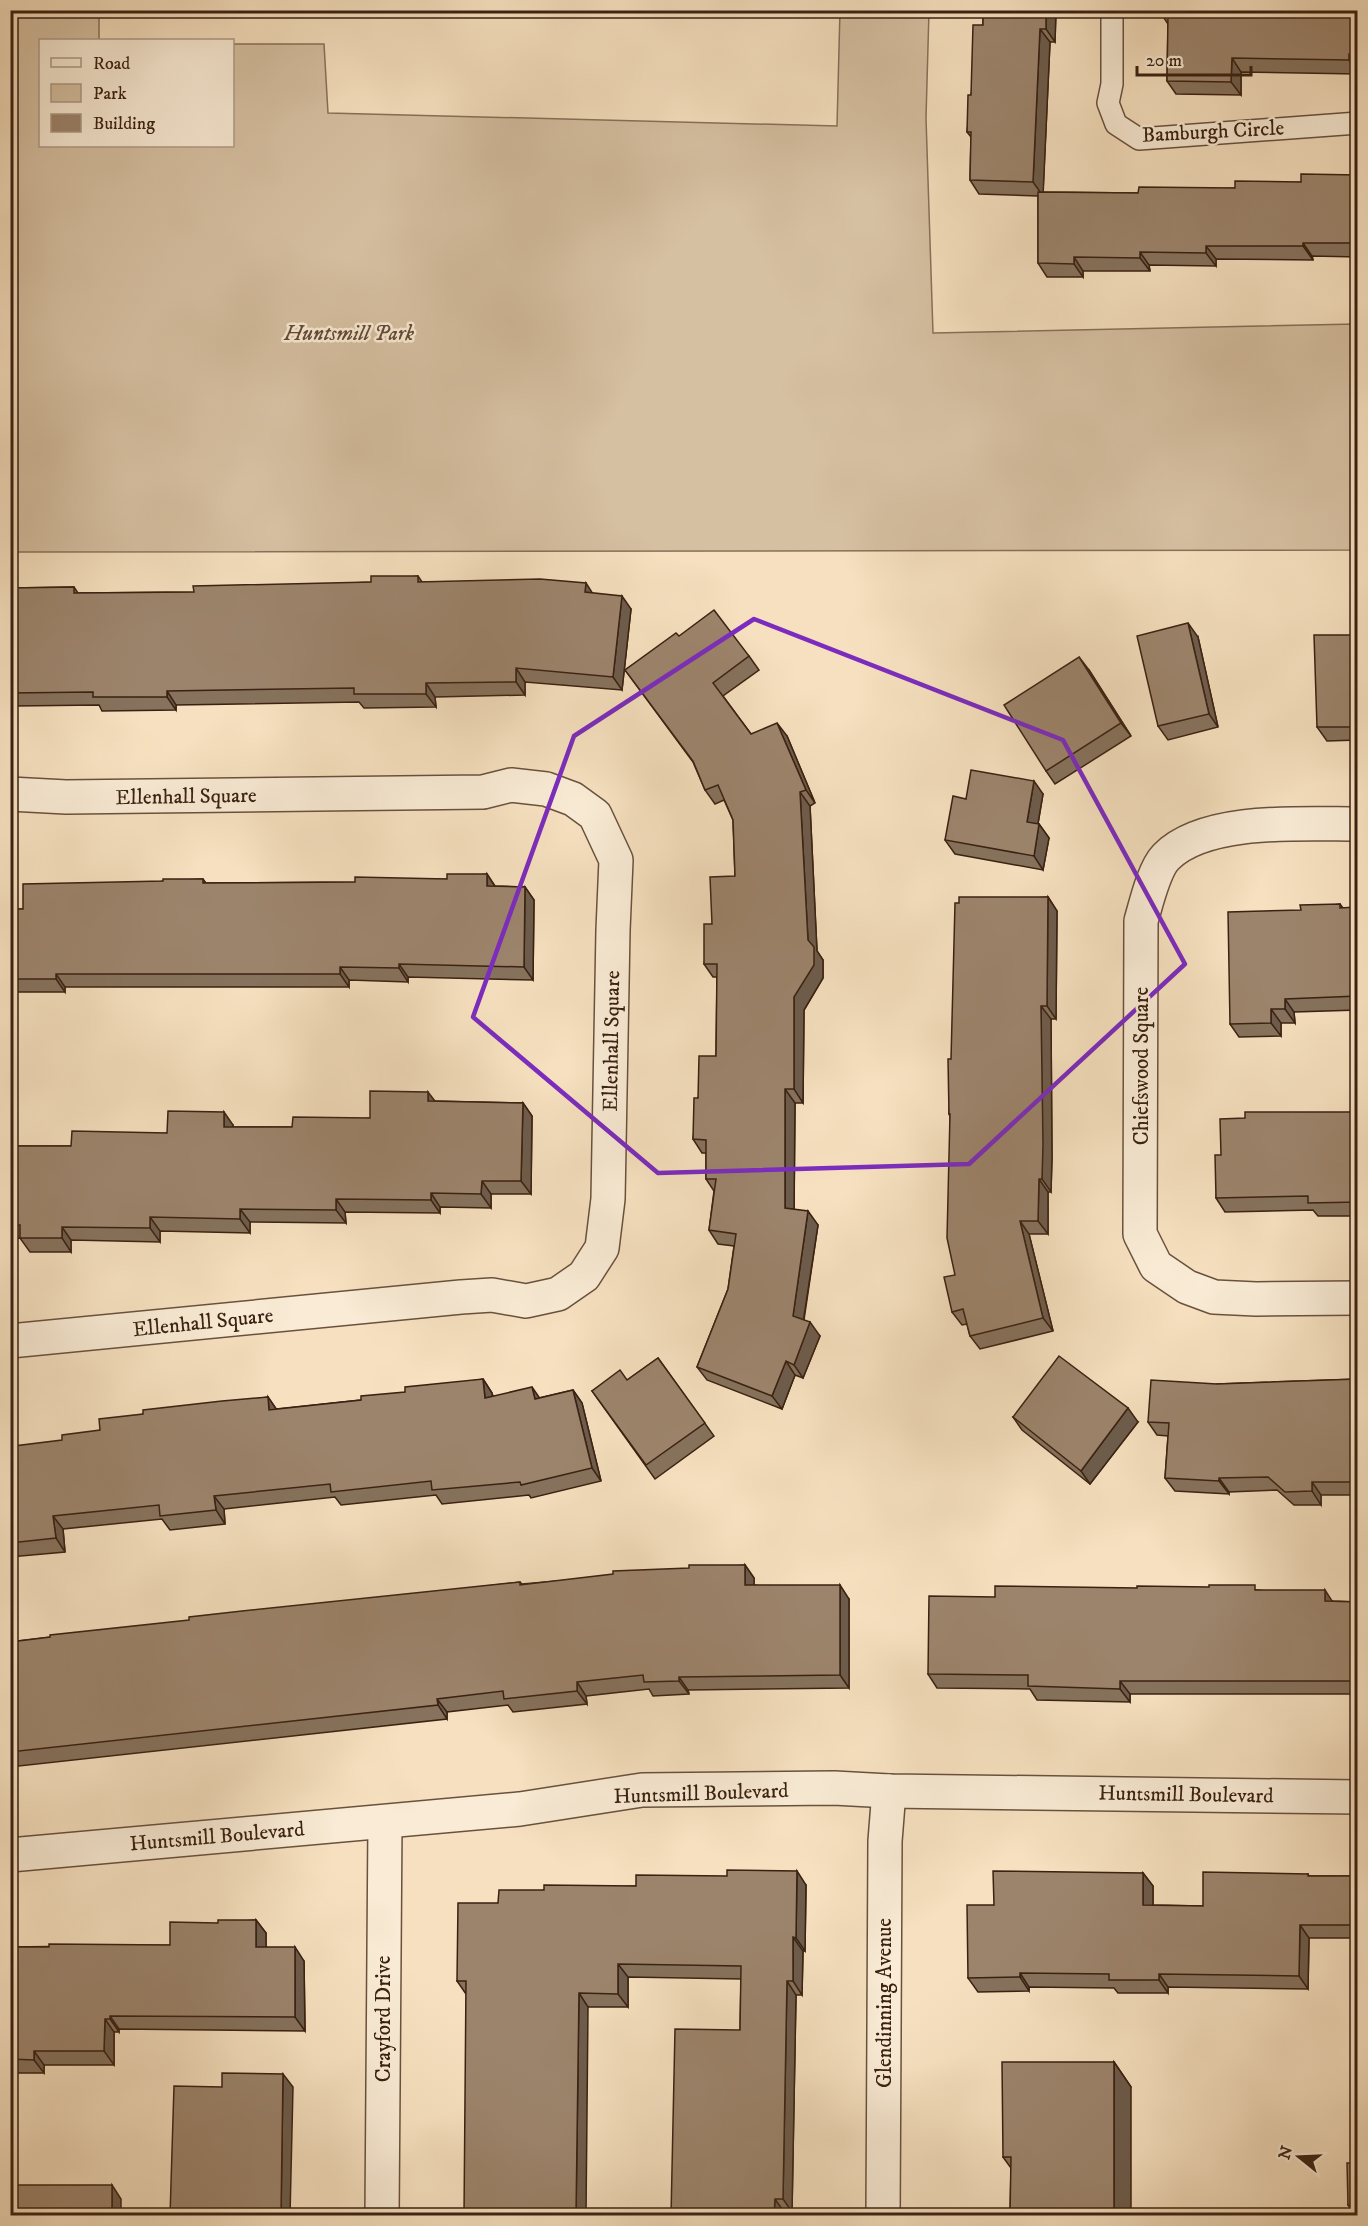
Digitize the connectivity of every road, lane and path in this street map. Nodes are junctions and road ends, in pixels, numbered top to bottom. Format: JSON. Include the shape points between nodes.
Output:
{"nodes":[{"id":1,"x":1112,"y":10,"type":"edge"},
{"id":2,"x":1358,"y":123,"type":"edge"},
{"id":3,"x":10,"y":794,"type":"edge"},
{"id":4,"x":1358,"y":824,"type":"edge"},
{"id":5,"x":1358,"y":1299,"type":"edge"},
{"id":6,"x":10,"y":1341,"type":"edge"},
{"id":7,"x":889,"y":1791,"type":"junction"},
{"id":8,"x":1358,"y":1797,"type":"edge"},
{"id":9,"x":385,"y":1822,"type":"junction"},
{"id":10,"x":10,"y":1855,"type":"edge"},
{"id":11,"x":382,"y":2216,"type":"edge"},
{"id":12,"x":883,"y":2216,"type":"edge"}],
"edges":[{"from":1,"to":2,"type":"lane","name":"Bamburgh Circle","via":[[1112,84],[1108,103],[1116,124],[1139,139]]},
{"from":3,"to":6,"type":"street","name":"Ellenhall Square","via":[[66,797],[483,792],[511,785],[546,789],[573,799],[595,815],[616,860],[608,1199],[602,1248],[584,1276],[558,1294],[526,1301],[492,1295],[461,1297]]},
{"from":4,"to":5,"type":"street","name":"Chiefswood Square","via":[[1233,828],[1186,842],[1165,858],[1141,921],[1140,1223],[1140,1234],[1156,1266],[1187,1287],[1214,1296],[1256,1299]]},
{"from":7,"to":8,"type":"street","name":"Huntsmill Boulevard"},
{"from":7,"to":9,"type":"street","name":"Huntsmill Boulevard","via":[[642,1790],[520,1809]]},
{"from":7,"to":12,"type":"street","name":"Glendinning Avenue","via":[[885,1841]]},
{"from":9,"to":10,"type":"street","name":"Huntsmill Boulevard"},
{"from":9,"to":11,"type":"street","name":"Crayford Drive"}]}
